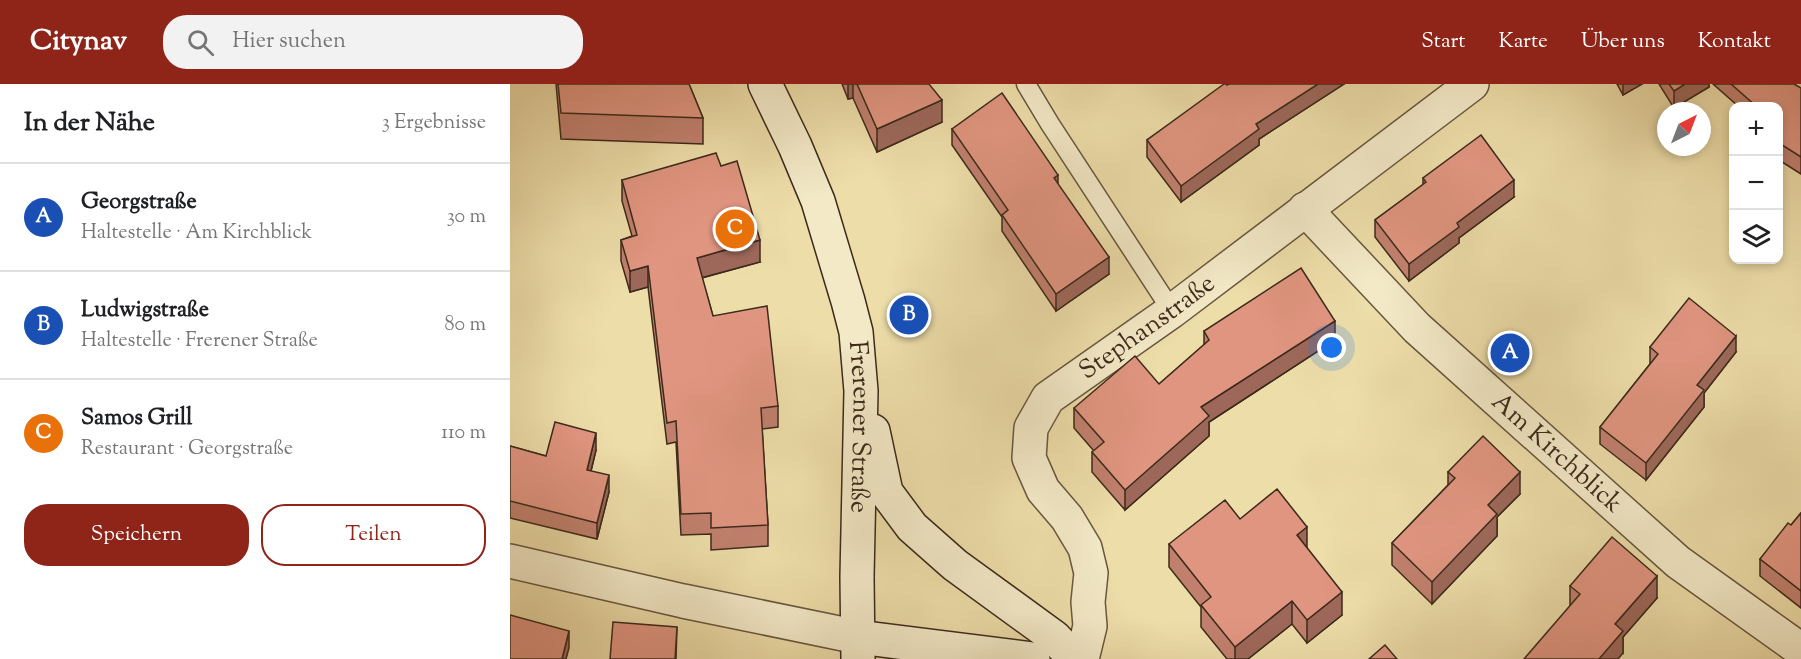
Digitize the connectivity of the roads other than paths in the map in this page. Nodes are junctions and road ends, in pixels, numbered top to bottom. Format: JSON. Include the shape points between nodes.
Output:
{"nodes":[{"id":1,"x":765,"y":84,"type":"edge"},
{"id":2,"x":1026,"y":84,"type":"edge"},
{"id":3,"x":1472,"y":84,"type":"edge"},
{"id":4,"x":1305,"y":209,"type":"junction"},
{"id":5,"x":1172,"y":311,"type":"junction"},
{"id":6,"x":861,"y":391,"type":"junction"},
{"id":7,"x":510,"y":561,"type":"edge"},
{"id":8,"x":858,"y":648,"type":"edge"},
{"id":9,"x":1801,"y":650,"type":"edge"},
{"id":10,"x":1033,"y":659,"type":"edge"},
{"id":11,"x":1075,"y":659,"type":"edge"},
{"id":12,"x":1082,"y":659,"type":"edge"}],
"edges":[{"from":1,"to":6,"type":"street","name":"Frerener Straße","via":[[818,201],[856,332]]},
{"from":2,"to":5,"type":"lane"},
{"from":3,"to":4,"type":"street","name":"Stephanstraße"},
{"from":4,"to":5,"type":"street","name":"Stephanstraße"},
{"from":4,"to":9,"type":"street","name":"Am Kirchblick","via":[[1417,328],[1678,562]]},
{"from":5,"to":12,"type":"street","name":"Stephanstraße","via":[[1047,398],[1031,428],[1029,458],[1044,490],[1085,548],[1091,573],[1090,626]]},
{"from":6,"to":8,"type":"street","name":"Frerener Straße"},
{"from":6,"to":11,"type":"street","via":[[886,492],[912,527],[955,565],[1054,637]]},
{"from":7,"to":8,"type":"street","via":[[683,601]]},
{"from":8,"to":10,"type":"street"}]}
